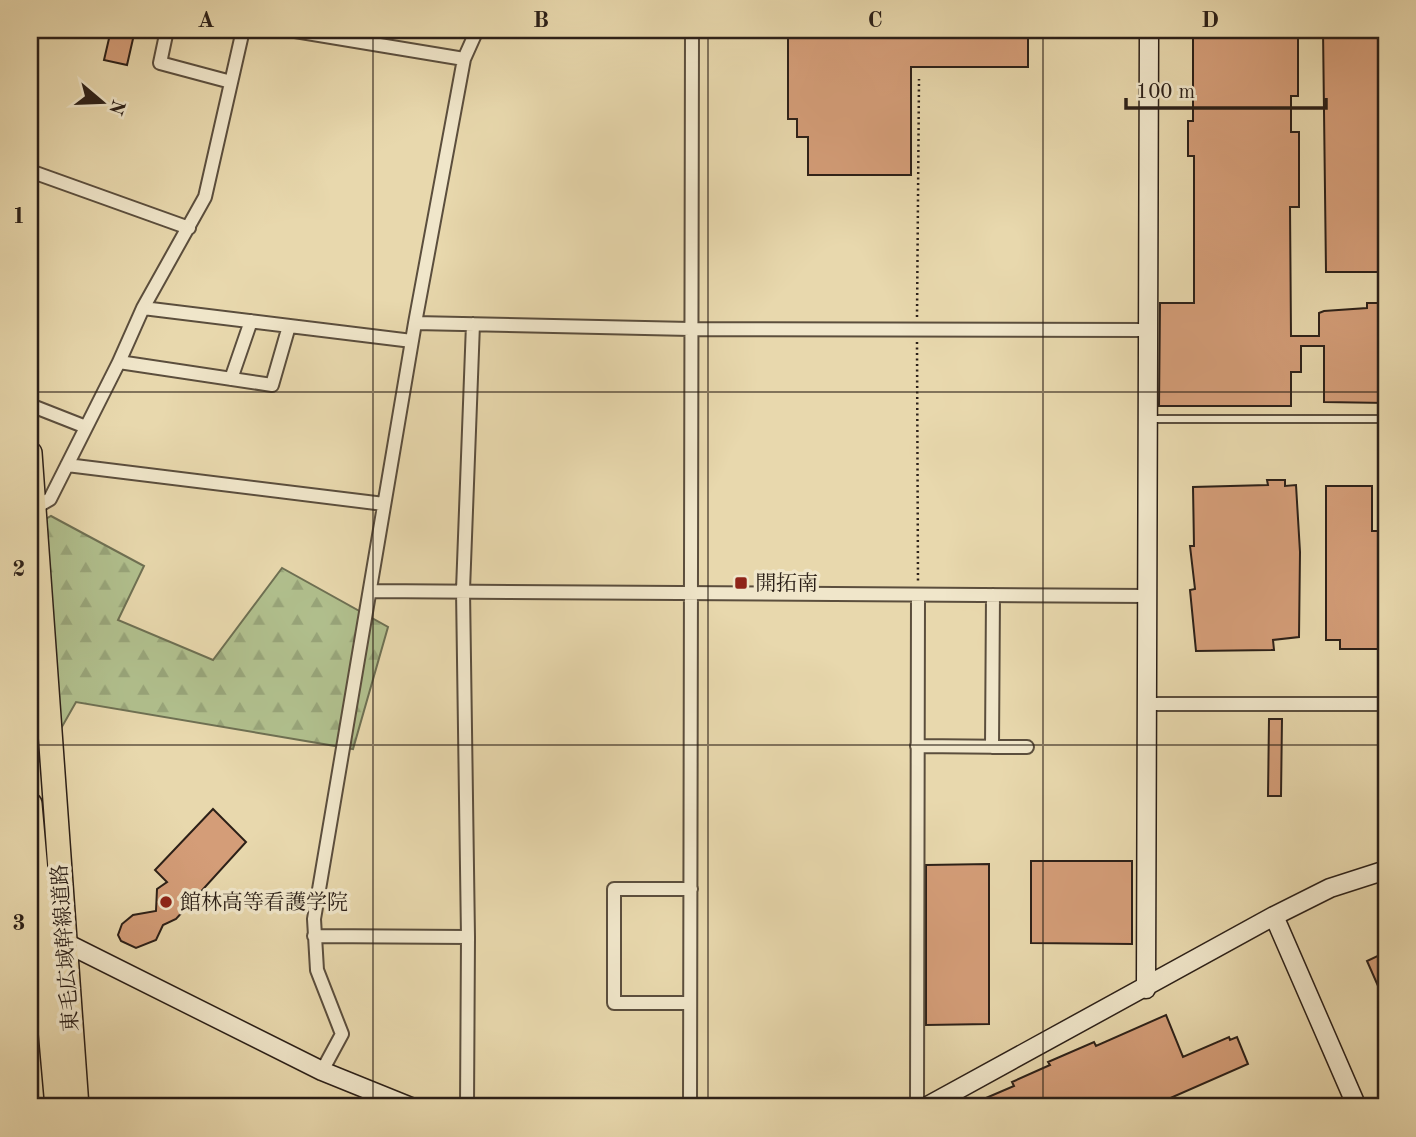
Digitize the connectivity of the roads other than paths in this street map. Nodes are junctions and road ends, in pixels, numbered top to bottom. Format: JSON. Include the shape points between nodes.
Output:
{"nodes":[{"id":1,"x":167,"y":30,"type":"edge"},
{"id":2,"x":243,"y":30,"type":"edge"},
{"id":3,"x":289,"y":30,"type":"edge"},
{"id":4,"x":477,"y":30,"type":"edge"},
{"id":5,"x":692,"y":30,"type":"edge"},
{"id":6,"x":1149,"y":30,"type":"edge"},
{"id":7,"x":464,"y":59,"type":"junction"},
{"id":8,"x":231,"y":82,"type":"junction"},
{"id":9,"x":30,"y":171,"type":"edge"},
{"id":10,"x":189,"y":228,"type":"junction"},
{"id":11,"x":143,"y":308,"type":"junction"},
{"id":12,"x":251,"y":321,"type":"junction"},
{"id":13,"x":415,"y":323,"type":"junction"},
{"id":14,"x":473,"y":324,"type":"junction"},
{"id":15,"x":289,"y":326,"type":"junction"},
{"id":16,"x":690,"y":329,"type":"junction"},
{"id":17,"x":1149,"y":330,"type":"junction"},
{"id":18,"x":412,"y":341,"type":"junction"},
{"id":19,"x":119,"y":362,"type":"junction"},
{"id":20,"x":231,"y":379,"type":"junction"},
{"id":21,"x":30,"y":405,"type":"edge"},
{"id":22,"x":1148,"y":419,"type":"junction"},
{"id":23,"x":1386,"y":419,"type":"edge"},
{"id":24,"x":86,"y":427,"type":"junction"},
{"id":25,"x":30,"y":453,"type":"edge"},
{"id":26,"x":67,"y":465,"type":"junction"},
{"id":27,"x":384,"y":504,"type":"junction"},
{"id":28,"x":33,"y":509,"type":"junction"},
{"id":29,"x":463,"y":590,"type":"junction"},
{"id":30,"x":370,"y":592,"type":"junction"},
{"id":31,"x":691,"y":593,"type":"junction"},
{"id":32,"x":918,"y":595,"type":"junction"},
{"id":33,"x":993,"y":595,"type":"junction"},
{"id":34,"x":1149,"y":596,"type":"junction"},
{"id":35,"x":1148,"y":704,"type":"junction"},
{"id":36,"x":1386,"y":704,"type":"edge"},
{"id":37,"x":917,"y":747,"type":"junction"},
{"id":38,"x":992,"y":747,"type":"junction"},
{"id":39,"x":1027,"y":747,"type":"dead end"},
{"id":40,"x":30,"y":804,"type":"edge"},
{"id":41,"x":1386,"y":870,"type":"edge"},
{"id":42,"x":691,"y":889,"type":"junction"},
{"id":43,"x":1274,"y":916,"type":"junction"},
{"id":44,"x":34,"y":927,"type":"edge"},
{"id":45,"x":314,"y":936,"type":"junction"},
{"id":46,"x":468,"y":937,"type":"junction"},
{"id":47,"x":65,"y":942,"type":"junction"},
{"id":48,"x":1146,"y":989,"type":"junction"},
{"id":49,"x":690,"y":1003,"type":"junction"},
{"id":50,"x":322,"y":1071,"type":"junction"},
{"id":51,"x":57,"y":1107,"type":"edge"},
{"id":52,"x":77,"y":1107,"type":"edge"},
{"id":53,"x":411,"y":1107,"type":"edge"},
{"id":54,"x":467,"y":1107,"type":"edge"},
{"id":55,"x":690,"y":1107,"type":"edge"},
{"id":56,"x":917,"y":1107,"type":"edge"},
{"id":57,"x":926,"y":1107,"type":"edge"},
{"id":58,"x":1357,"y":1107,"type":"edge"}],
"edges":[{"from":1,"to":8,"type":"street","via":[[160,63]]},
{"from":2,"to":8,"type":"street"},
{"from":3,"to":7,"type":"street"},
{"from":4,"to":7,"type":"street"},
{"from":5,"to":16,"type":"street"},
{"from":6,"to":17,"type":"street"},
{"from":7,"to":13,"type":"street"},
{"from":8,"to":10,"type":"street","via":[[205,197]]},
{"from":9,"to":10,"type":"street"},
{"from":10,"to":11,"type":"street"},
{"from":11,"to":12,"type":"street"},
{"from":11,"to":19,"type":"street"},
{"from":12,"to":15,"type":"street"},
{"from":12,"to":20,"type":"street"},
{"from":13,"to":14,"type":"street"},
{"from":13,"to":18,"type":"street"},
{"from":14,"to":16,"type":"street"},
{"from":14,"to":29,"type":"street"},
{"from":15,"to":18,"type":"street"},
{"from":15,"to":20,"type":"street","via":[[272,385]]},
{"from":16,"to":17,"type":"street"},
{"from":16,"to":31,"type":"street"},
{"from":17,"to":22,"type":"street"},
{"from":18,"to":27,"type":"street"},
{"from":19,"to":20,"type":"street"},
{"from":19,"to":24,"type":"street"},
{"from":21,"to":24,"type":"street"},
{"from":22,"to":23,"type":"lane"},
{"from":22,"to":34,"type":"street"},
{"from":24,"to":26,"type":"street"},
{"from":25,"to":28,"type":"highway","name":"東毛広域幹線道路"},
{"from":26,"to":27,"type":"street"},
{"from":26,"to":28,"type":"street","via":[[50,499]]},
{"from":27,"to":30,"type":"street"},
{"from":28,"to":47,"type":"highway","name":"東毛広域幹線道路"},
{"from":29,"to":30,"type":"street"},
{"from":29,"to":31,"type":"street"},
{"from":29,"to":46,"type":"street"},
{"from":30,"to":45,"type":"street"},
{"from":31,"to":32,"type":"street"},
{"from":31,"to":42,"type":"street"},
{"from":32,"to":33,"type":"street"},
{"from":32,"to":37,"type":"street"},
{"from":33,"to":34,"type":"street"},
{"from":33,"to":38,"type":"street"},
{"from":34,"to":35,"type":"street"},
{"from":35,"to":36,"type":"street"},
{"from":35,"to":48,"type":"street"},
{"from":37,"to":38,"type":"street"},
{"from":37,"to":56,"type":"street"},
{"from":38,"to":39,"type":"street"},
{"from":40,"to":44,"type":"highway","name":"東毛広域幹線道路"},
{"from":41,"to":43,"type":"street","via":[[1330,888]]},
{"from":42,"to":49,"type":"street"},
{"from":42,"to":49,"type":"street","via":[[614,889],[614,1003]]},
{"from":43,"to":48,"type":"street"},
{"from":43,"to":58,"type":"street"},
{"from":44,"to":47,"type":"street"},
{"from":44,"to":51,"type":"highway","name":"東毛広域幹線道路"},
{"from":45,"to":46,"type":"street"},
{"from":45,"to":50,"type":"street","via":[[317,970],[342,1034]]},
{"from":46,"to":54,"type":"street"},
{"from":47,"to":50,"type":"street"},
{"from":47,"to":52,"type":"highway","name":"東毛広域幹線道路"},
{"from":48,"to":57,"type":"street"},
{"from":49,"to":55,"type":"street"},
{"from":50,"to":53,"type":"street"}]}
